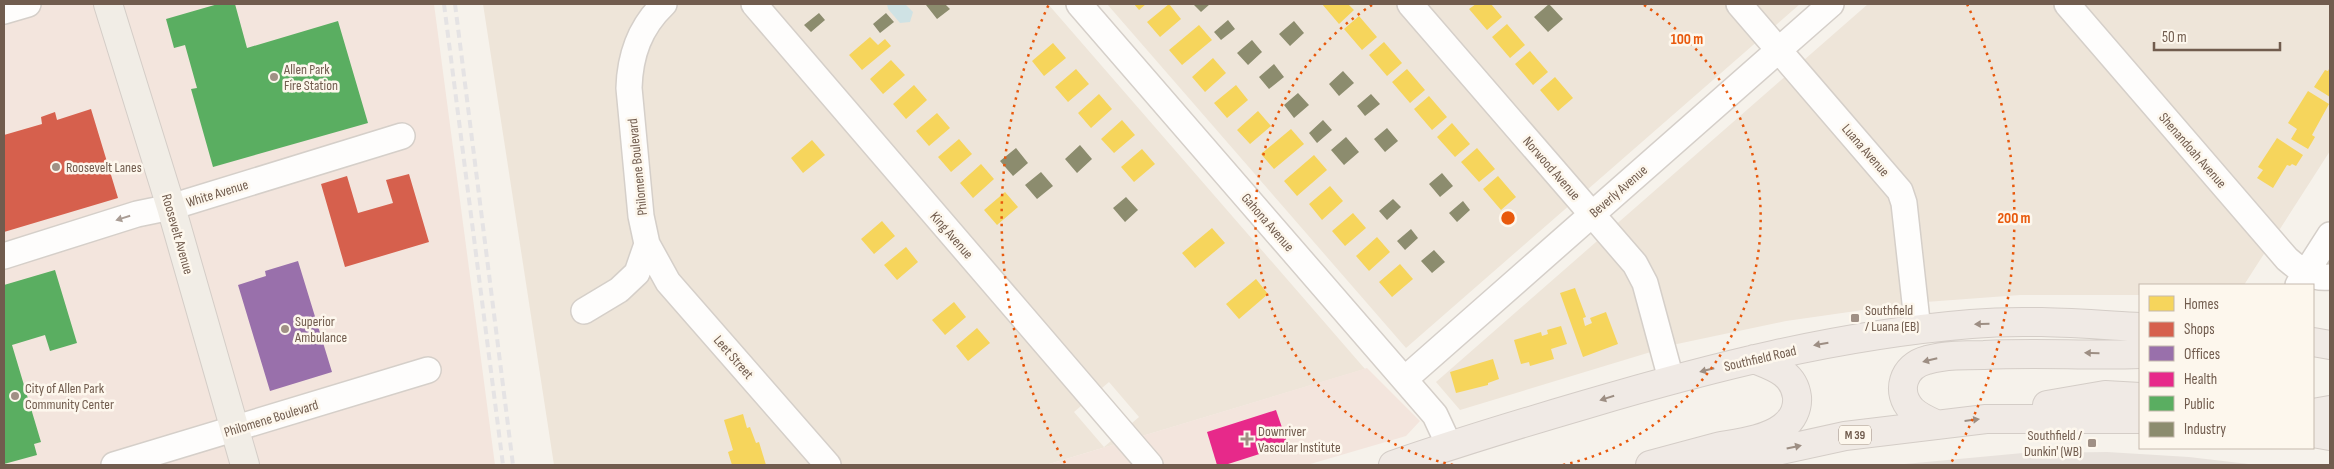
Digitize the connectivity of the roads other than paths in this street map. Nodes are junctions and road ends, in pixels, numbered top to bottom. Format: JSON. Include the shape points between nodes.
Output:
{"nodes":[{"id":1,"x":28,"y":4,"type":"edge"},
{"id":2,"x":108,"y":4,"type":"edge"},
{"id":3,"x":664,"y":4,"type":"edge"},
{"id":4,"x":754,"y":4,"type":"edge"},
{"id":5,"x":1079,"y":4,"type":"edge"},
{"id":6,"x":1410,"y":4,"type":"edge"},
{"id":7,"x":1739,"y":4,"type":"edge"},
{"id":8,"x":1831,"y":4,"type":"edge"},
{"id":9,"x":2067,"y":4,"type":"edge"},
{"id":10,"x":4,"y":11,"type":"edge"},
{"id":11,"x":1778,"y":50,"type":"junction"},
{"id":12,"x":402,"y":136,"type":"dead end"},
{"id":13,"x":171,"y":207,"type":"junction"},
{"id":14,"x":1592,"y":214,"type":"junction"},
{"id":15,"x":2330,"y":235,"type":"edge"},
{"id":16,"x":647,"y":244,"type":"junction"},
{"id":17,"x":4,"y":256,"type":"edge"},
{"id":18,"x":2330,"y":277,"type":"edge"},
{"id":19,"x":2302,"y":280,"type":"edge"},
{"id":20,"x":584,"y":310,"type":"dead end"},
{"id":21,"x":2139,"y":327,"type":"edge"},
{"id":22,"x":1918,"y":330,"type":"junction"},
{"id":23,"x":2314,"y":342,"type":"edge"},
{"id":24,"x":2330,"y":345,"type":"edge"},
{"id":25,"x":2139,"y":354,"type":"edge"},
{"id":26,"x":1754,"y":359,"type":"junction"},
{"id":27,"x":428,"y":370,"type":"dead end"},
{"id":28,"x":1405,"y":379,"type":"junction"},
{"id":29,"x":1671,"y":379,"type":"junction"},
{"id":30,"x":2139,"y":397,"type":"edge"},
{"id":31,"x":2330,"y":410,"type":"edge"},
{"id":32,"x":2314,"y":413,"type":"edge"},
{"id":33,"x":2019,"y":418,"type":"junction"},
{"id":34,"x":2139,"y":419,"type":"edge"},
{"id":35,"x":1938,"y":425,"type":"junction"},
{"id":36,"x":235,"y":429,"type":"junction"},
{"id":37,"x":2314,"y":433,"type":"edge"},
{"id":38,"x":2330,"y":436,"type":"edge"},
{"id":39,"x":1449,"y":444,"type":"junction"},
{"id":40,"x":114,"y":465,"type":"edge"},
{"id":41,"x":246,"y":465,"type":"edge"},
{"id":42,"x":828,"y":465,"type":"edge"},
{"id":43,"x":1150,"y":465,"type":"edge"},
{"id":44,"x":1394,"y":465,"type":"edge"},
{"id":45,"x":1650,"y":465,"type":"edge"},
{"id":46,"x":1713,"y":465,"type":"edge"}],
"edges":[{"from":1,"to":10,"type":"street"},
{"from":2,"to":13,"type":"main road","name":"Roosevelt Avenue"},
{"from":3,"to":16,"type":"street","name":"Philomene Boulevard","via":[[640,34],[629,72],[641,216]]},
{"from":4,"to":43,"type":"street","name":"King Avenue"},
{"from":5,"to":28,"type":"street","name":"Gahona Avenue"},
{"from":6,"to":14,"type":"street","name":"Norwood Avenue"},
{"from":7,"to":11,"type":"street","name":"Luana Avenue"},
{"from":8,"to":11,"type":"street","name":"Beverly Avenue"},
{"from":9,"to":19,"type":"street","name":"Shenandoah Avenue"},
{"from":11,"to":14,"type":"street","name":"Beverly Avenue"},
{"from":11,"to":22,"type":"street","name":"Luana Avenue","via":[[1900,191]]},
{"from":12,"to":13,"type":"street","name":"White Avenue"},
{"from":13,"to":17,"type":"street","name":"White Avenue","one_way":true,"via":[[137,214]]},
{"from":13,"to":36,"type":"main road","name":"Roosevelt Avenue"},
{"from":14,"to":28,"type":"street","name":"Beverly Avenue"},
{"from":14,"to":29,"type":"street","name":"Norwood Avenue","via":[[1642,275]]},
{"from":15,"to":19,"type":"street"},
{"from":16,"to":20,"type":"street","via":[[637,273],[619,290]]},
{"from":16,"to":42,"type":"street","name":"Leet Street","via":[[668,282]]},
{"from":18,"to":19,"type":"street"},
{"from":21,"to":22,"type":"highway","name":"Southfield Road","one_way":true,"via":[[2031,322]]},
{"from":22,"to":26,"type":"highway","name":"Southfield Road","one_way":true,"via":[[1820,344]]},
{"from":23,"to":24,"type":"highway"},
{"from":25,"to":35,"type":"highway","one_way":true,"via":[[2031,352],[1926,360],[1907,372],[1902,388],[1912,410]]},
{"from":26,"to":29,"type":"highway","name":"Southfield Road","one_way":true},
{"from":26,"to":45,"type":"highway","via":[[1778,368],[1796,389],[1794,414],[1784,427],[1757,438]]},
{"from":27,"to":36,"type":"street","name":"Philomene Boulevard"},
{"from":28,"to":39,"type":"street","name":"Gahona Avenue","via":[[1436,415]]},
{"from":29,"to":39,"type":"highway","name":"Southfield Road","one_way":true},
{"from":30,"to":33,"type":"highway","via":[[2105,395],[2050,403]]},
{"from":31,"to":32,"type":"highway"},
{"from":33,"to":34,"type":"highway","number":"M 39"},
{"from":35,"to":33,"type":"highway","number":"M 39","one_way":true},
{"from":46,"to":35,"type":"highway","number":"M 39","one_way":true,"via":[[1845,436]]},
{"from":36,"to":40,"type":"street","name":"Philomene Boulevard"},
{"from":36,"to":41,"type":"main road","name":"Roosevelt Avenue"},
{"from":37,"to":38,"type":"highway"},
{"from":39,"to":44,"type":"highway","name":"Southfield Road"}]}
